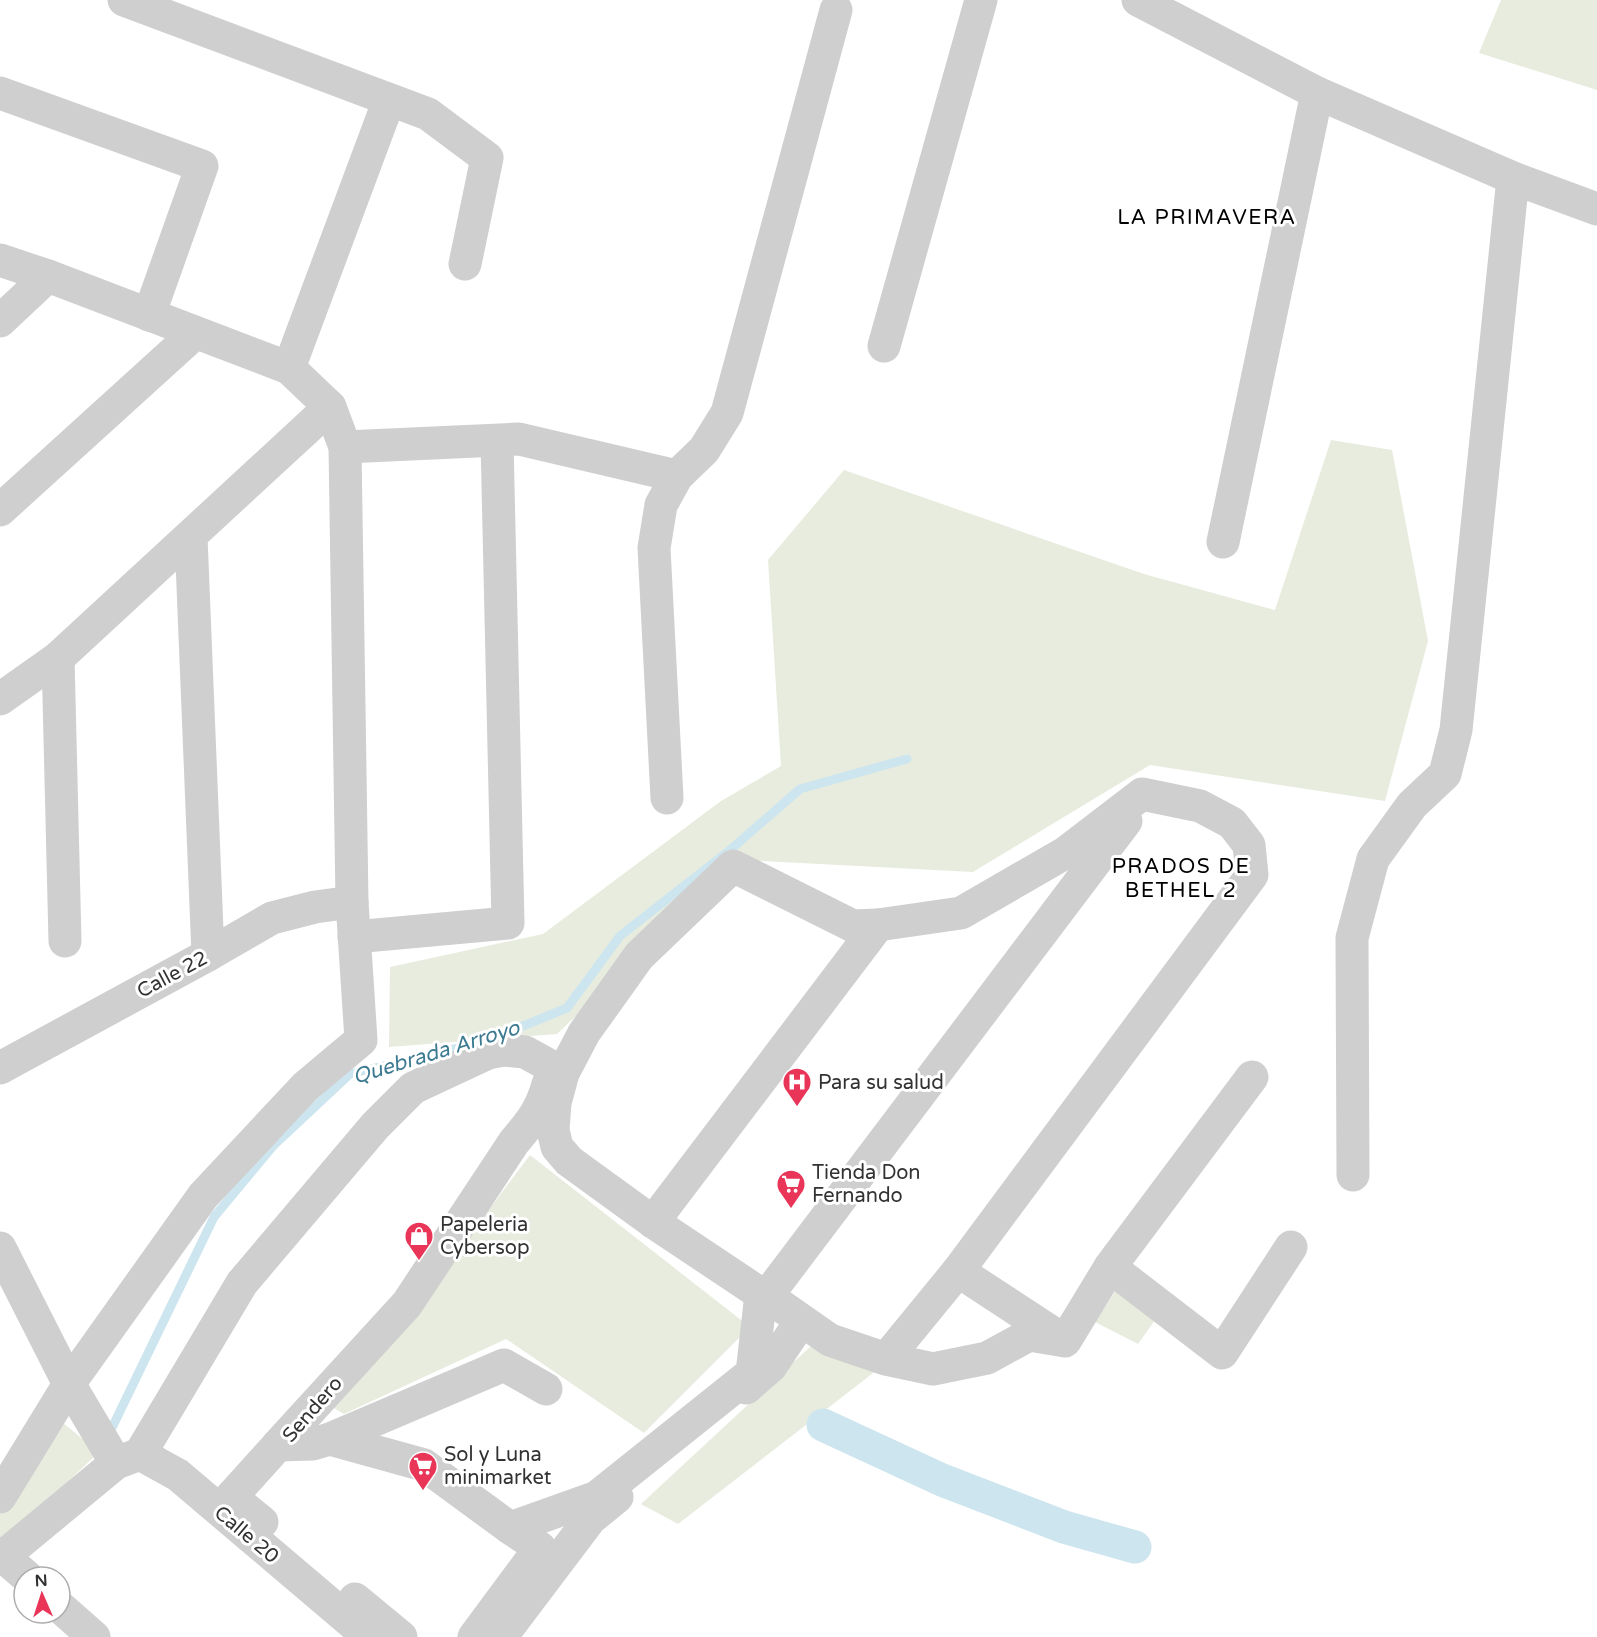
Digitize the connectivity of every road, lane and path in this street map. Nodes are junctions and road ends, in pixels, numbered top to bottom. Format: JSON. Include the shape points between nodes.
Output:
{"nodes":[{"id":1,"x":124,"y":0,"type":"edge"},
{"id":2,"x":981,"y":0,"type":"edge"},
{"id":3,"x":1138,"y":0,"type":"edge"},
{"id":4,"x":836,"y":10,"type":"dead end"},
{"id":5,"x":0,"y":93,"type":"edge"},
{"id":6,"x":1317,"y":93,"type":"junction"},
{"id":7,"x":389,"y":100,"type":"junction"},
{"id":8,"x":1513,"y":178,"type":"junction"},
{"id":9,"x":1597,"y":209,"type":"edge"},
{"id":10,"x":0,"y":260,"type":"edge"},
{"id":11,"x":465,"y":264,"type":"dead end"},
{"id":12,"x":48,"y":276,"type":"junction"},
{"id":13,"x":149,"y":315,"type":"junction"},
{"id":14,"x":0,"y":321,"type":"edge"},
{"id":15,"x":195,"y":333,"type":"junction"},
{"id":16,"x":884,"y":346,"type":"dead end"},
{"id":17,"x":289,"y":368,"type":"junction"},
{"id":18,"x":330,"y":407,"type":"junction"},
{"id":19,"x":508,"y":440,"type":"junction"},
{"id":20,"x":345,"y":447,"type":"junction"},
{"id":21,"x":677,"y":476,"type":"junction"},
{"id":22,"x":0,"y":510,"type":"edge"},
{"id":23,"x":191,"y":537,"type":"junction"},
{"id":24,"x":1223,"y":542,"type":"dead end"},
{"id":25,"x":58,"y":658,"type":"junction"},
{"id":26,"x":0,"y":699,"type":"edge"},
{"id":27,"x":667,"y":798,"type":"dead end"},
{"id":28,"x":1200,"y":806,"type":"junction"},
{"id":29,"x":352,"y":902,"type":"junction"},
{"id":30,"x":878,"y":925,"type":"junction"},
{"id":31,"x":354,"y":937,"type":"junction"},
{"id":32,"x":65,"y":941,"type":"dead end"},
{"id":33,"x":208,"y":956,"type":"junction"},
{"id":34,"x":0,"y":1068,"type":"edge"},
{"id":35,"x":558,"y":1070,"type":"junction"},
{"id":36,"x":1252,"y":1077,"type":"dead end"},
{"id":37,"x":1353,"y":1175,"type":"dead end"},
{"id":38,"x":653,"y":1222,"type":"junction"},
{"id":39,"x":1292,"y":1247,"type":"dead end"},
{"id":40,"x":0,"y":1248,"type":"edge"},
{"id":41,"x":1110,"y":1267,"type":"junction"},
{"id":42,"x":958,"y":1270,"type":"junction"},
{"id":43,"x":764,"y":1295,"type":"junction"},
{"id":44,"x":801,"y":1321,"type":"junction"},
{"id":45,"x":1065,"y":1341,"type":"junction"},
{"id":46,"x":886,"y":1359,"type":"junction"},
{"id":47,"x":69,"y":1384,"type":"junction"},
{"id":48,"x":546,"y":1389,"type":"dead end"},
{"id":49,"x":330,"y":1439,"type":"junction"},
{"id":50,"x":278,"y":1445,"type":"junction"},
{"id":51,"x":128,"y":1458,"type":"junction"},
{"id":52,"x":0,"y":1497,"type":"edge"},
{"id":53,"x":597,"y":1497,"type":"junction"},
{"id":54,"x":510,"y":1528,"type":"junction"},
{"id":55,"x":540,"y":1548,"type":"junction"},
{"id":56,"x":10,"y":1564,"type":"edge"},
{"id":57,"x":72,"y":1618,"type":"edge"},
{"id":58,"x":94,"y":1637,"type":"edge"},
{"id":59,"x":369,"y":1637,"type":"edge"},
{"id":60,"x":401,"y":1637,"type":"edge"},
{"id":61,"x":474,"y":1637,"type":"edge"},
{"id":62,"x":501,"y":1637,"type":"edge"}],
"edges":[{"from":1,"to":7,"type":"street"},
{"from":2,"to":16,"type":"street"},
{"from":3,"to":6,"type":"street"},
{"from":4,"to":21,"type":"street","via":[[727,413],[704,450]]},
{"from":5,"to":13,"type":"street","via":[[202,166]]},
{"from":6,"to":8,"type":"street"},
{"from":6,"to":24,"type":"street"},
{"from":7,"to":11,"type":"street","via":[[428,114],[487,158]]},
{"from":7,"to":17,"type":"street"},
{"from":8,"to":9,"type":"street"},
{"from":8,"to":37,"type":"street","via":[[1456,730],[1444,774],[1413,805],[1373,859],[1352,939]]},
{"from":10,"to":12,"type":"street"},
{"from":12,"to":13,"type":"street"},
{"from":12,"to":14,"type":"street"},
{"from":13,"to":15,"type":"street"},
{"from":15,"to":17,"type":"street"},
{"from":15,"to":22,"type":"street"},
{"from":17,"to":18,"type":"street"},
{"from":18,"to":20,"type":"street"},
{"from":18,"to":23,"type":"street"},
{"from":19,"to":20,"type":"street"},
{"from":19,"to":21,"type":"street"},
{"from":19,"to":31,"type":"street","via":[[508,923]]},
{"from":20,"to":29,"type":"street"},
{"from":21,"to":27,"type":"street","via":[[661,505],[654,548]]},
{"from":23,"to":25,"type":"street"},
{"from":23,"to":33,"type":"street"},
{"from":25,"to":26,"type":"street"},
{"from":25,"to":32,"type":"street"},
{"from":28,"to":30,"type":"street","via":[[1142,794],[1065,853],[961,913]]},
{"from":28,"to":42,"type":"street","via":[[1232,823],[1244,837],[1249,845],[1252,874]]},
{"from":28,"to":43,"type":"street","via":[[1162,804],[1133,812]]},
{"from":29,"to":31,"type":"street"},
{"from":29,"to":33,"type":"street","name":"Calle 22","via":[[272,918]]},
{"from":30,"to":35,"type":"street","via":[[853,926],[733,866],[639,956]]},
{"from":30,"to":38,"type":"street"},
{"from":31,"to":47,"type":"street","via":[[361,1040],[305,1087],[203,1196]]},
{"from":33,"to":34,"type":"street","name":"Calle 22"},
{"from":35,"to":38,"type":"street","via":[[553,1130],[557,1147],[569,1161]]},
{"from":35,"to":50,"type":"street","name":"Sendero","via":[[533,1120],[514,1142],[406,1304]]},
{"from":35,"to":51,"type":"street","via":[[525,1052],[503,1050],[488,1053],[413,1088],[375,1125],[242,1283]]},
{"from":36,"to":41,"type":"street"},
{"from":38,"to":43,"type":"street"},
{"from":39,"to":41,"type":"street","via":[[1222,1353]]},
{"from":40,"to":47,"type":"street"},
{"from":41,"to":45,"type":"street"},
{"from":42,"to":45,"type":"street"},
{"from":42,"to":46,"type":"street"},
{"from":43,"to":44,"type":"street"},
{"from":43,"to":53,"type":"street","via":[[752,1373]]},
{"from":44,"to":46,"type":"street","via":[[830,1340]]},
{"from":44,"to":62,"type":"street","via":[[771,1366],[590,1519]]},
{"from":45,"to":46,"type":"street","via":[[1029,1335],[987,1358],[933,1369]]},
{"from":47,"to":51,"type":"street"},
{"from":47,"to":52,"type":"street"},
{"from":48,"to":49,"type":"street","via":[[504,1365]]},
{"from":49,"to":50,"type":"street","name":"Sendero","via":[[313,1444]]},
{"from":49,"to":54,"type":"street","name":"Sendero","via":[[424,1465]]},
{"from":50,"to":60,"type":"street","via":[[231,1497]]},
{"from":51,"to":56,"type":"street"},
{"from":51,"to":59,"type":"street","name":"Calle 20","via":[[178,1475]]},
{"from":53,"to":54,"type":"street"},
{"from":53,"to":55,"type":"street"},
{"from":54,"to":55,"type":"street","name":"Sendero"},
{"from":55,"to":61,"type":"street"},
{"from":57,"to":58,"type":"street"}]}
